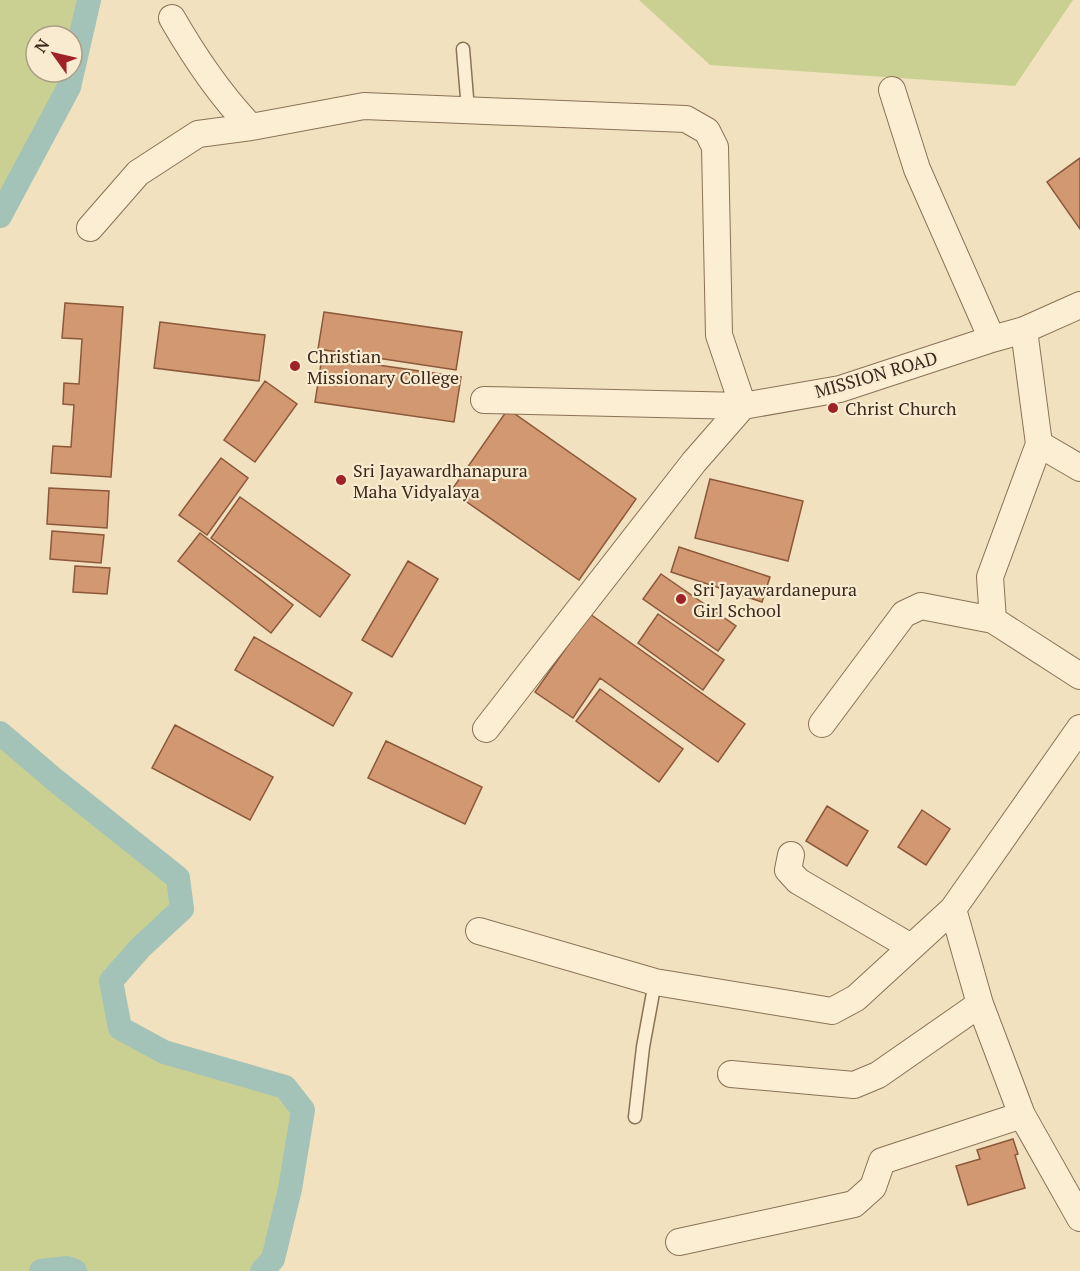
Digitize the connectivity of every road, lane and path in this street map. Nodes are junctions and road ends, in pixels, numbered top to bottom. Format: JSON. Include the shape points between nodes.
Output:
{"nodes":[{"id":1,"x":172,"y":18,"type":"dead end"},
{"id":2,"x":463,"y":49,"type":"dead end"},
{"id":3,"x":892,"y":90,"type":"dead end"},
{"id":4,"x":468,"y":110,"type":"junction"},
{"id":5,"x":251,"y":127,"type":"junction"},
{"id":6,"x":90,"y":228,"type":"dead end"},
{"id":7,"x":1080,"y":304,"type":"edge"},
{"id":8,"x":1024,"y":330,"type":"junction"},
{"id":9,"x":992,"y":339,"type":"junction"},
{"id":10,"x":484,"y":400,"type":"dead end"},
{"id":11,"x":743,"y":406,"type":"junction"},
{"id":12,"x":1039,"y":444,"type":"junction"},
{"id":13,"x":1080,"y":468,"type":"edge"},
{"id":14,"x":993,"y":620,"type":"junction"},
{"id":15,"x":1080,"y":676,"type":"edge"},
{"id":16,"x":822,"y":724,"type":"dead end"},
{"id":17,"x":1080,"y":728,"type":"edge"},
{"id":18,"x":486,"y":729,"type":"dead end"},
{"id":19,"x":791,"y":855,"type":"dead end"},
{"id":20,"x":953,"y":909,"type":"junction"},
{"id":21,"x":479,"y":932,"type":"dead end"},
{"id":22,"x":911,"y":947,"type":"junction"},
{"id":23,"x":655,"y":982,"type":"junction"},
{"id":24,"x":980,"y":1004,"type":"junction"},
{"id":25,"x":731,"y":1074,"type":"dead end"},
{"id":26,"x":1022,"y":1115,"type":"junction"},
{"id":27,"x":635,"y":1117,"type":"dead end"},
{"id":28,"x":1080,"y":1218,"type":"edge"},
{"id":29,"x":679,"y":1242,"type":"dead end"}],
"edges":[{"from":1,"to":5,"type":"street","via":[[220,93]]},
{"from":2,"to":4,"type":"lane"},
{"from":3,"to":9,"type":"street","via":[[917,169]]},
{"from":4,"to":5,"type":"street","via":[[364,106]]},
{"from":4,"to":11,"type":"street","via":[[686,119],[707,130],[715,147],[719,335]]},
{"from":5,"to":6,"type":"street","via":[[198,134],[138,173]]},
{"from":7,"to":8,"type":"street","name":"MISSION ROAD"},
{"from":8,"to":9,"type":"street","name":"MISSION ROAD"},
{"from":8,"to":12,"type":"street"},
{"from":9,"to":11,"type":"street","name":"MISSION ROAD","via":[[840,389]]},
{"from":10,"to":11,"type":"street","name":"MISSION ROAD"},
{"from":11,"to":18,"type":"street","via":[[694,462]]},
{"from":12,"to":13,"type":"street"},
{"from":12,"to":14,"type":"street","via":[[990,578]]},
{"from":14,"to":15,"type":"street"},
{"from":14,"to":16,"type":"street","via":[[921,606],[904,614]]},
{"from":17,"to":20,"type":"street"},
{"from":19,"to":22,"type":"street","via":[[788,870],[798,881]]},
{"from":20,"to":22,"type":"street"},
{"from":20,"to":24,"type":"street"},
{"from":21,"to":23,"type":"street"},
{"from":22,"to":23,"type":"street","via":[[856,998],[832,1011]]},
{"from":23,"to":27,"type":"lane"},
{"from":24,"to":25,"type":"street","via":[[878,1076],[854,1085]]},
{"from":24,"to":26,"type":"street"},
{"from":26,"to":28,"type":"street"},
{"from":26,"to":29,"type":"street","via":[[882,1161],[873,1187],[854,1204]]}]}
